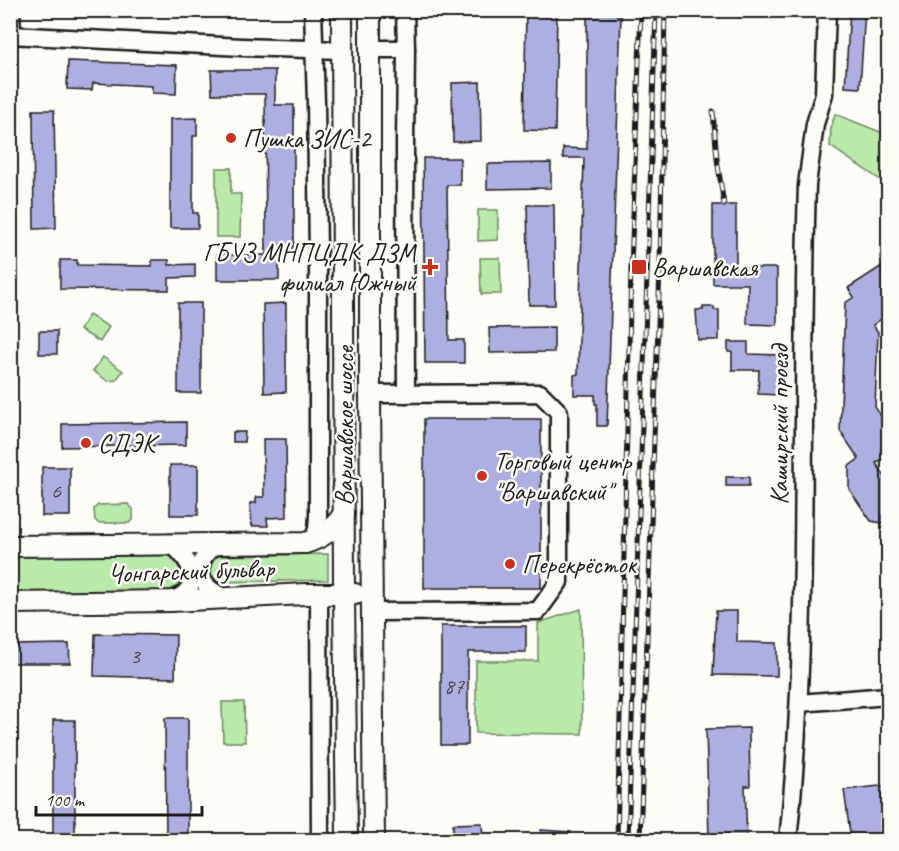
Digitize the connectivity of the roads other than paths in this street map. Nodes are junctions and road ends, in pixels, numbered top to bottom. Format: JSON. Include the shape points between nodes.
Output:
{"nodes":[{"id":1,"x":11,"y":10,"type":"edge"},
{"id":2,"x":313,"y":10,"type":"edge"},
{"id":3,"x":342,"y":10,"type":"edge"},
{"id":4,"x":370,"y":10,"type":"edge"},
{"id":5,"x":405,"y":10,"type":"edge"},
{"id":6,"x":827,"y":10,"type":"edge"},
{"id":7,"x":11,"y":35,"type":"edge"},
{"id":8,"x":370,"y":49,"type":"junction"},
{"id":9,"x":406,"y":49,"type":"junction"},
{"id":10,"x":314,"y":50,"type":"junction"},
{"id":11,"x":342,"y":50,"type":"junction"},
{"id":12,"x":370,"y":394,"type":"junction"},
{"id":13,"x":406,"y":394,"type":"junction"},
{"id":14,"x":344,"y":513,"type":"junction"},
{"id":15,"x":313,"y":541,"type":"junction"},
{"id":16,"x":170,"y":543,"type":"junction"},
{"id":17,"x":225,"y":544,"type":"junction"},
{"id":18,"x":10,"y":546,"type":"edge"},
{"id":19,"x":319,"y":594,"type":"junction"},
{"id":20,"x":344,"y":594,"type":"junction"},
{"id":21,"x":227,"y":599,"type":"junction"},
{"id":22,"x":171,"y":601,"type":"junction"},
{"id":23,"x":10,"y":603,"type":"edge"},
{"id":24,"x":373,"y":603,"type":"junction"},
{"id":25,"x":888,"y":696,"type":"edge"},
{"id":26,"x":799,"y":703,"type":"junction"},
{"id":27,"x":320,"y":840,"type":"edge"},
{"id":28,"x":347,"y":840,"type":"edge"},
{"id":29,"x":374,"y":840,"type":"edge"},
{"id":30,"x":788,"y":840,"type":"edge"}],
"edges":[{"from":1,"to":7,"type":"street"},
{"from":2,"to":10,"type":"street"},
{"from":3,"to":11,"type":"main road","name":"Варшавское шоссе"},
{"from":4,"to":8,"type":"main road","name":"Варшавское шоссе"},
{"from":5,"to":9,"type":"street"},
{"from":6,"to":26,"type":"street","name":"Каширский проезд","via":[[824,94],[815,124],[807,185]]},
{"from":7,"to":10,"type":"street"},
{"from":8,"to":9,"type":"street"},
{"from":8,"to":12,"type":"main road","name":"Варшавское шоссе"},
{"from":9,"to":13,"type":"street"},
{"from":10,"to":11,"type":"street"},
{"from":10,"to":15,"type":"street","via":[[318,516]]},
{"from":11,"to":14,"type":"main road","name":"Варшавское шоссе"},
{"from":12,"to":13,"type":"street"},
{"from":12,"to":24,"type":"main road","name":"Варшавское шоссе"},
{"from":13,"to":24,"type":"street","via":[[540,393],[559,412],[559,582],[538,611]]},
{"from":14,"to":15,"type":"main road","via":[[337,525]]},
{"from":14,"to":20,"type":"main road","name":"Варшавское шоссе"},
{"from":15,"to":17,"type":"main road","name":"Чонгарский бульвар"},
{"from":16,"to":17,"type":"main road","name":"Чонгарский бульвар"},
{"from":16,"to":18,"type":"main road","name":"Чонгарский бульвар"},
{"from":16,"to":22,"type":"street","via":[[187,560],[192,580],[182,597]]},
{"from":17,"to":21,"type":"street","via":[[206,554],[201,576],[207,586]]},
{"from":19,"to":20,"type":"main road","name":"Чонгарский бульвар"},
{"from":19,"to":21,"type":"main road","name":"Чонгарский бульвар"},
{"from":19,"to":27,"type":"street"},
{"from":20,"to":24,"type":"main road","name":"Чонгарский бульвар"},
{"from":20,"to":28,"type":"main road","name":"Варшавское шоссе"},
{"from":21,"to":22,"type":"main road","name":"Чонгарский бульвар"},
{"from":22,"to":23,"type":"main road","name":"Чонгарский бульвар"},
{"from":24,"to":29,"type":"main road","name":"Варшавское шоссе"},
{"from":25,"to":26,"type":"street"},
{"from":26,"to":30,"type":"street","name":"Каширский проезд"}]}
